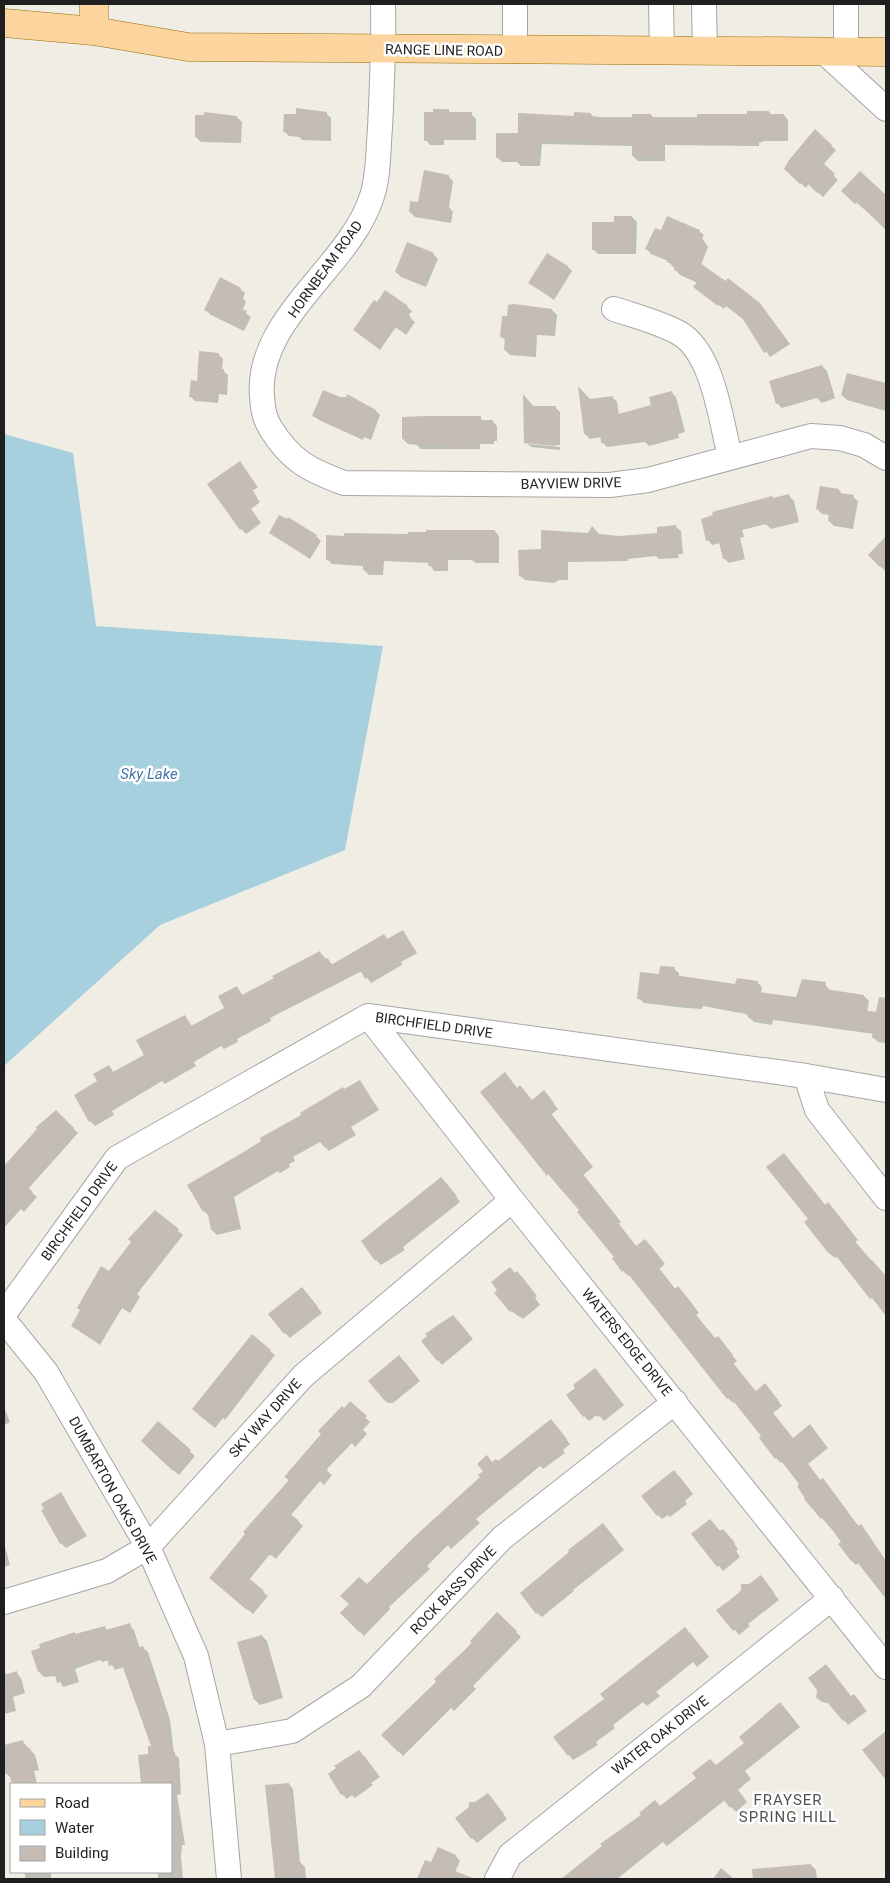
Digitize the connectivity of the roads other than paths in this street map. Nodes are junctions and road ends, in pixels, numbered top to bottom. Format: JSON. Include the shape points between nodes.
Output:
{"nodes":[{"id":1,"x":94,"y":4,"type":"edge"},
{"id":2,"x":383,"y":4,"type":"edge"},
{"id":3,"x":515,"y":4,"type":"edge"},
{"id":4,"x":661,"y":4,"type":"edge"},
{"id":5,"x":704,"y":4,"type":"edge"},
{"id":6,"x":846,"y":4,"type":"edge"},
{"id":7,"x":4,"y":23,"type":"edge"},
{"id":8,"x":94,"y":31,"type":"junction"},
{"id":9,"x":384,"y":50,"type":"junction"},
{"id":10,"x":515,"y":51,"type":"junction"},
{"id":11,"x":662,"y":52,"type":"junction"},
{"id":12,"x":705,"y":52,"type":"junction"},
{"id":13,"x":835,"y":52,"type":"junction"},
{"id":14,"x":886,"y":52,"type":"edge"},
{"id":15,"x":886,"y":108,"type":"edge"},
{"id":16,"x":614,"y":309,"type":"dead end"},
{"id":17,"x":284,"y":450,"type":"joint"},
{"id":18,"x":730,"y":457,"type":"junction"},
{"id":19,"x":886,"y":458,"type":"edge"},
{"id":20,"x":368,"y":1016,"type":"junction"},
{"id":21,"x":806,"y":1076,"type":"junction"},
{"id":22,"x":886,"y":1090,"type":"edge"},
{"id":23,"x":886,"y":1198,"type":"edge"},
{"id":24,"x":512,"y":1200,"type":"junction"},
{"id":25,"x":4,"y":1314,"type":"edge"},
{"id":26,"x":4,"y":1320,"type":"edge"},
{"id":27,"x":675,"y":1402,"type":"junction"},
{"id":28,"x":148,"y":1547,"type":"junction"},
{"id":29,"x":832,"y":1598,"type":"junction"},
{"id":30,"x":4,"y":1602,"type":"edge"},
{"id":31,"x":886,"y":1667,"type":"edge"},
{"id":32,"x":217,"y":1744,"type":"junction"},
{"id":33,"x":229,"y":1879,"type":"edge"},
{"id":34,"x":497,"y":1879,"type":"edge"}],
"edges":[{"from":1,"to":8,"type":"main road"},
{"from":2,"to":9,"type":"street","name":"HORNBEAM ROAD"},
{"from":3,"to":10,"type":"street"},
{"from":4,"to":11,"type":"street"},
{"from":5,"to":12,"type":"street"},
{"from":6,"to":13,"type":"street"},
{"from":7,"to":8,"type":"main road","name":"RANGE LINE ROAD"},
{"from":8,"to":9,"type":"main road","name":"RANGE LINE ROAD","via":[[188,47]]},
{"from":9,"to":10,"type":"main road","name":"RANGE LINE ROAD"},
{"from":9,"to":17,"type":"street","name":"HORNBEAM ROAD","via":[[378,164],[372,196],[358,228],[280,330],[266,356],[261,387],[264,418]]},
{"from":10,"to":11,"type":"main road","name":"RANGE LINE ROAD"},
{"from":11,"to":12,"type":"main road","name":"RANGE LINE ROAD"},
{"from":12,"to":13,"type":"main road","name":"RANGE LINE ROAD"},
{"from":13,"to":14,"type":"main road","name":"RANGE LINE ROAD"},
{"from":13,"to":15,"type":"street"},
{"from":16,"to":18,"type":"street","via":[[680,333],[699,352],[707,369]]},
{"from":17,"to":18,"type":"street","name":"BAYVIEW DRIVE","via":[[310,471],[344,483],[610,485],[648,480]]},
{"from":18,"to":19,"type":"street","name":"BAYVIEW DRIVE","via":[[811,436],[840,438],[864,445]]},
{"from":20,"to":21,"type":"street","name":"BIRCHFIELD DRIVE"},
{"from":20,"to":24,"type":"street","name":"WATERS EDGE DRIVE"},
{"from":20,"to":25,"type":"street","name":"BIRCHFIELD DRIVE","via":[[116,1158]]},
{"from":21,"to":22,"type":"street","name":"BIRCHFIELD DRIVE"},
{"from":21,"to":23,"type":"street","via":[[817,1110]]},
{"from":24,"to":27,"type":"street","name":"WATERS EDGE DRIVE"},
{"from":24,"to":28,"type":"street","name":"SKY WAY DRIVE","via":[[303,1376]]},
{"from":26,"to":28,"type":"street","name":"DUMBARTON OAKS DRIVE","via":[[46,1372]]},
{"from":27,"to":29,"type":"street","name":"WATERS EDGE DRIVE"},
{"from":27,"to":32,"type":"street","name":"ROCK BASS DRIVE","via":[[502,1538],[361,1686],[292,1731]]},
{"from":28,"to":30,"type":"street","name":"SKY WAY DRIVE","via":[[107,1571]]},
{"from":28,"to":32,"type":"street","name":"DUMBARTON OAKS DRIVE","via":[[196,1656]]},
{"from":29,"to":31,"type":"street","name":"WATERS EDGE DRIVE"},
{"from":29,"to":34,"type":"street","name":"WATER OAK DRIVE","via":[[510,1855]]},
{"from":32,"to":33,"type":"street","name":"DUMBARTON OAKS DRIVE"}]}
